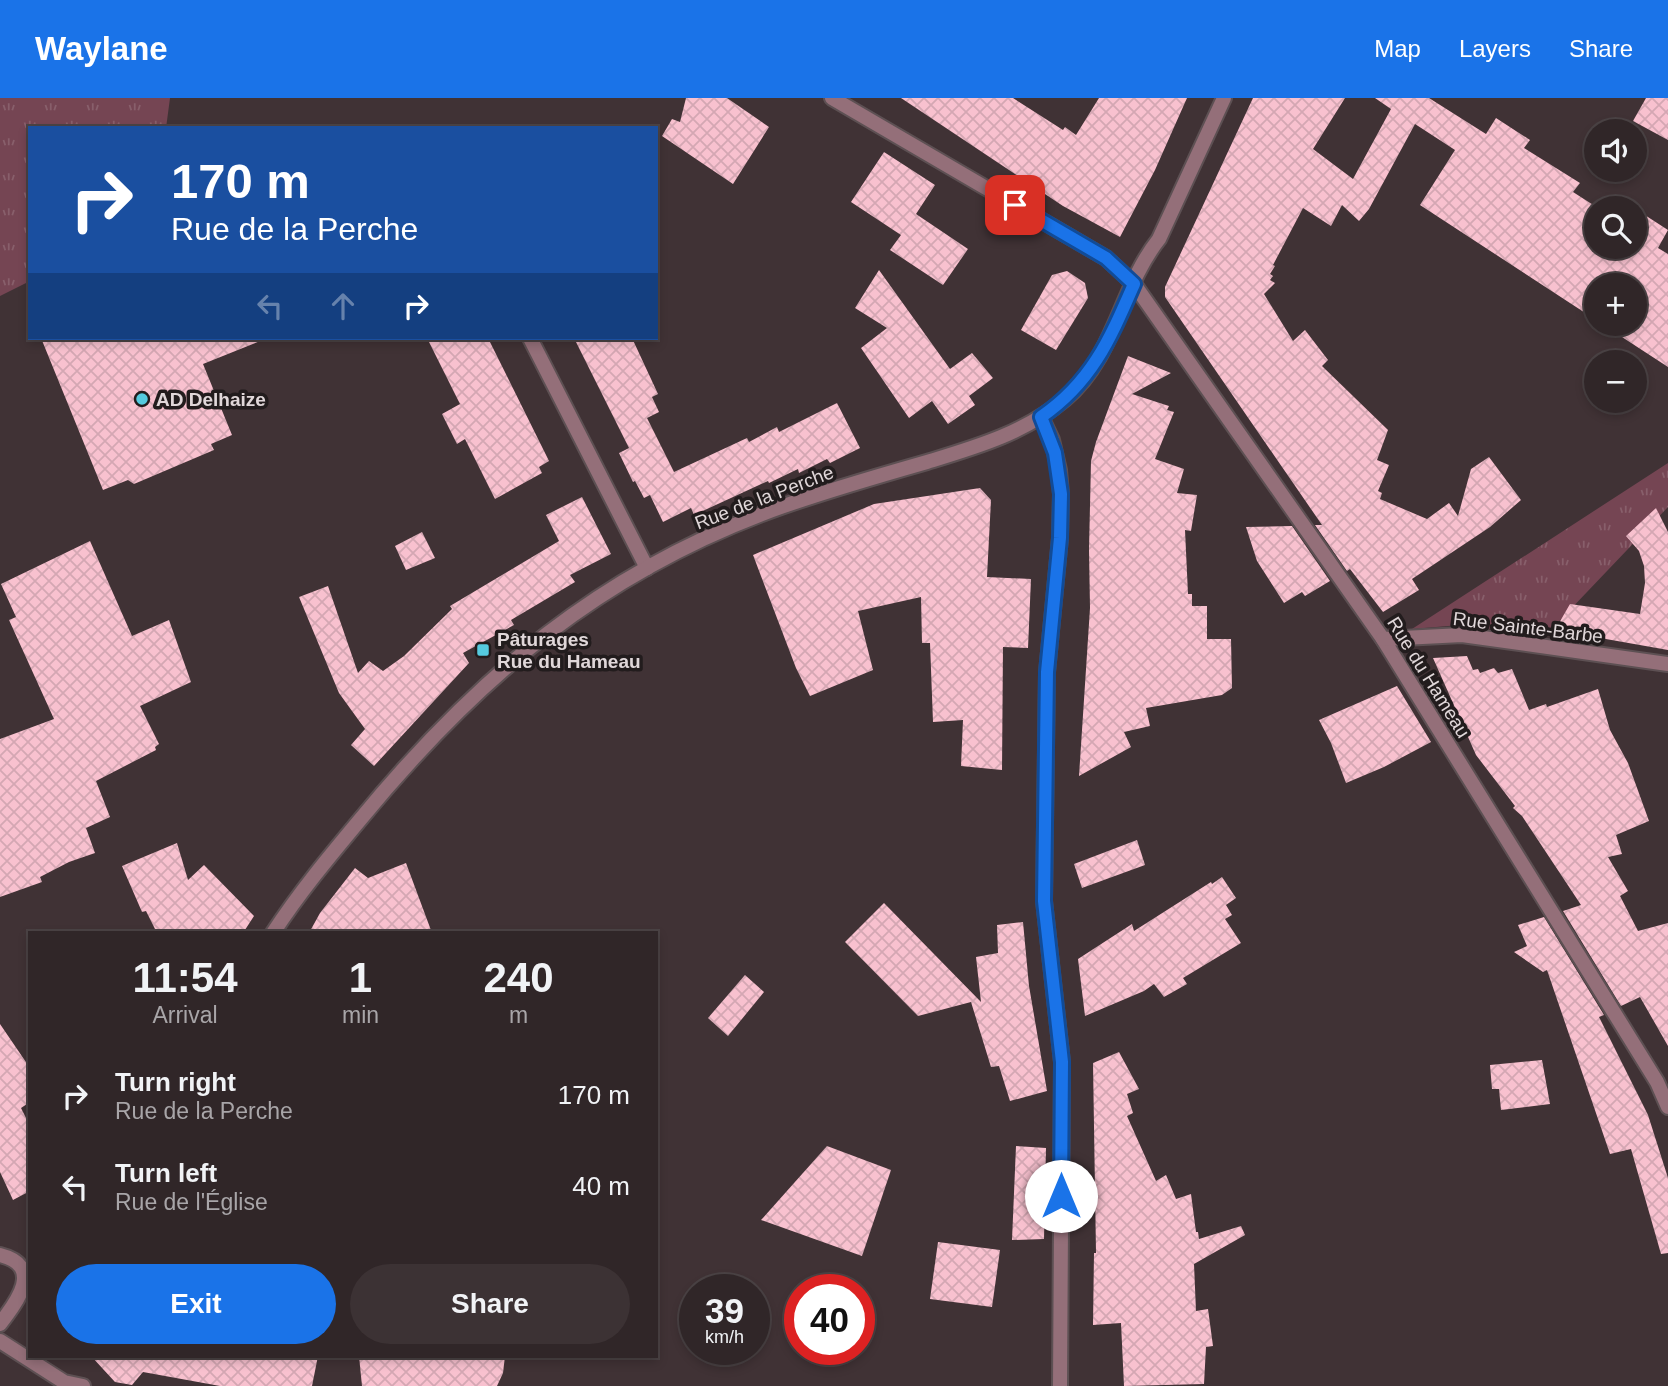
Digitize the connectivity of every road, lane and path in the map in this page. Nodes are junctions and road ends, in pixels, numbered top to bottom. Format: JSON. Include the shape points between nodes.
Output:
{"nodes":[{"id":1,"x":832,"y":98,"type":"edge"},
{"id":2,"x":1224,"y":98,"type":"edge"},
{"id":3,"x":1134,"y":284,"type":"junction"},
{"id":4,"x":531,"y":340,"type":"edge"},
{"id":5,"x":1041,"y":417,"type":"junction"},
{"id":6,"x":647,"y":568,"type":"junction"},
{"id":7,"x":1383,"y":639,"type":"junction"},
{"id":8,"x":1668,"y":664,"type":"edge"},
{"id":9,"x":274,"y":931,"type":"edge"},
{"id":10,"x":1668,"y":1107,"type":"edge"},
{"id":11,"x":0,"y":1255,"type":"edge"},
{"id":12,"x":24,"y":1262,"type":"edge"},
{"id":13,"x":0,"y":1324,"type":"edge"},
{"id":14,"x":0,"y":1341,"type":"edge"},
{"id":15,"x":83,"y":1386,"type":"edge"},
{"id":16,"x":1060,"y":1386,"type":"edge"}],
"edges":[{"from":1,"to":3,"type":"street","name":"Rue du Hameau","via":[[1106,258]]},
{"from":2,"to":3,"type":"street","name":"Rue de la Perche"},
{"from":3,"to":5,"type":"street","name":"Rue de la Perche","via":[[1093,368],[1072,393]]},
{"from":3,"to":7,"type":"street","name":"Rue du Hameau"},
{"from":4,"to":6,"type":"street"},
{"from":5,"to":6,"type":"street","name":"Rue de la Perche","via":[[981,445],[728,527]]},
{"from":5,"to":16,"type":"street","via":[[1055,453],[1061,494],[1047,672],[1044,901],[1062,1062]]},
{"from":6,"to":9,"type":"street","name":"Rue de la Perche","via":[[544,634],[463,705],[383,791]]},
{"from":7,"to":8,"type":"street","name":"Rue Sainte-Barbe","via":[[1462,635]]},
{"from":7,"to":10,"type":"street","name":"Rue du Hameau"},
{"from":11,"to":12,"type":"street"},
{"from":12,"to":13,"type":"street","via":[[22,1293]]},
{"from":14,"to":15,"type":"street","via":[[64,1382]]}]}
